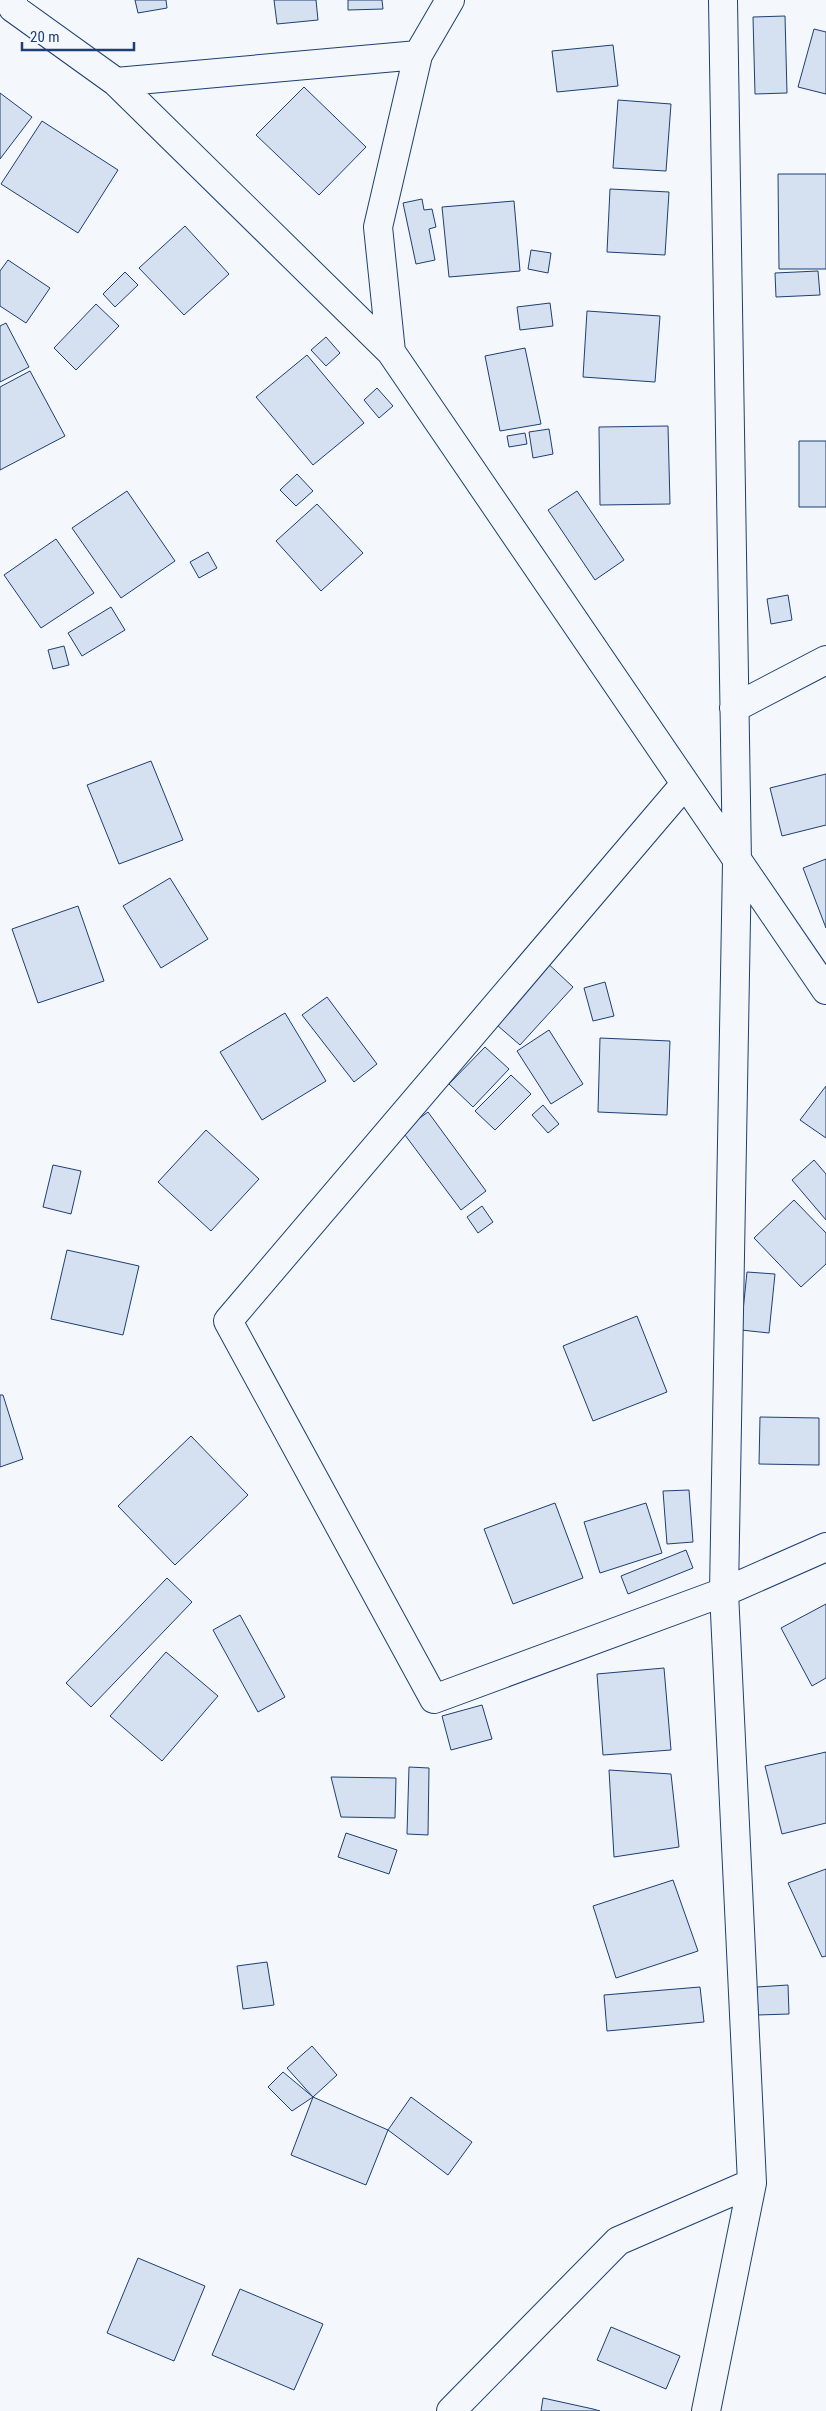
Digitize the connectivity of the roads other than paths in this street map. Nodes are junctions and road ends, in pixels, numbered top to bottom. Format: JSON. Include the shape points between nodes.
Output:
{"nodes":[{"id":1,"x":13,"y":0,"type":"edge"},
{"id":2,"x":450,"y":0,"type":"edge"},
{"id":3,"x":723,"y":0,"type":"edge"},
{"id":4,"x":418,"y":55,"type":"junction"},
{"id":5,"x":116,"y":82,"type":"junction"},
{"id":6,"x":391,"y":352,"type":"junction"},
{"id":7,"x":826,"y":660,"type":"edge"},
{"id":8,"x":734,"y":708,"type":"junction"},
{"id":9,"x":685,"y":784,"type":"junction"},
{"id":10,"x":737,"y":862,"type":"junction"},
{"id":11,"x":826,"y":990,"type":"edge"},
{"id":12,"x":826,"y":1546,"type":"edge"},
{"id":13,"x":724,"y":1592,"type":"junction"},
{"id":14,"x":752,"y":2184,"type":"junction"},
{"id":15,"x":451,"y":2411,"type":"edge"},
{"id":16,"x":706,"y":2411,"type":"edge"}],
"edges":[{"from":1,"to":5,"type":"street","via":[[13,8]]},
{"from":2,"to":4,"type":"street"},
{"from":3,"to":8,"type":"street"},
{"from":4,"to":5,"type":"street"},
{"from":4,"to":6,"type":"street","via":[[378,227]]},
{"from":5,"to":6,"type":"street"},
{"from":6,"to":9,"type":"street"},
{"from":7,"to":8,"type":"street"},
{"from":8,"to":10,"type":"street"},
{"from":9,"to":10,"type":"street"},
{"from":9,"to":13,"type":"street","via":[[228,1321],[434,1699]]},
{"from":10,"to":11,"type":"street"},
{"from":10,"to":13,"type":"street"},
{"from":12,"to":13,"type":"street"},
{"from":13,"to":14,"type":"street"},
{"from":14,"to":15,"type":"street","via":[[618,2241]]},
{"from":14,"to":16,"type":"street"}]}
